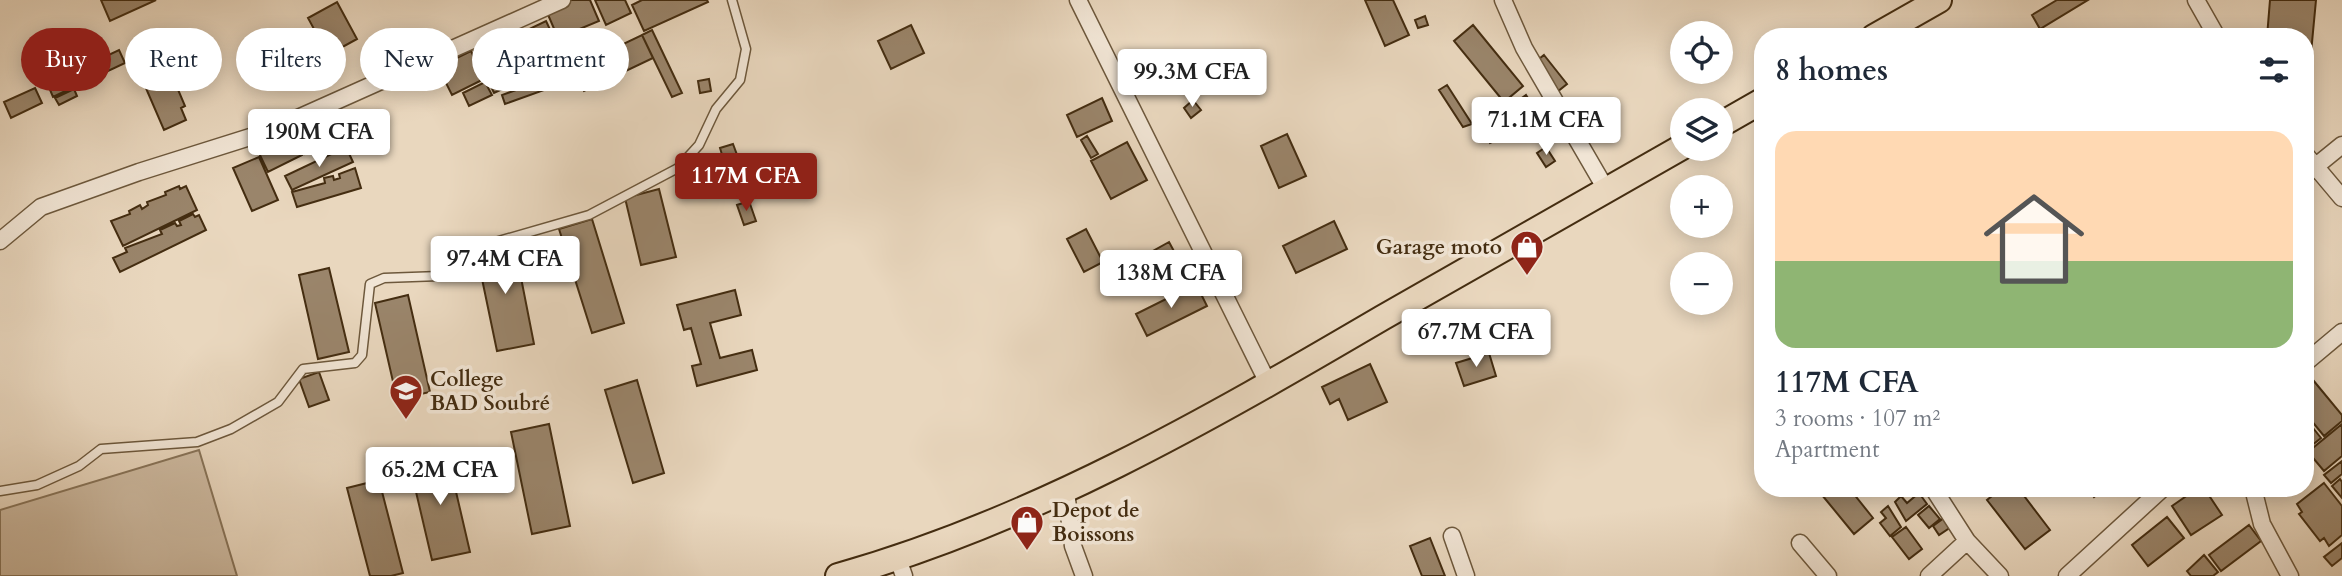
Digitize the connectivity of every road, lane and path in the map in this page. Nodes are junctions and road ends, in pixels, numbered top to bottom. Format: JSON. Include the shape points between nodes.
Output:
{"nodes":[{"id":1,"x":562,"y":0,"type":"edge"},
{"id":2,"x":732,"y":0,"type":"edge"},
{"id":3,"x":1078,"y":0,"type":"edge"},
{"id":4,"x":1503,"y":0,"type":"edge"},
{"id":5,"x":1939,"y":0,"type":"edge"},
{"id":6,"x":2196,"y":0,"type":"edge"},
{"id":7,"x":1890,"y":28,"type":"edge"},
{"id":8,"x":2212,"y":28,"type":"edge"},
{"id":9,"x":1754,"y":106,"type":"edge"},
{"id":10,"x":1733,"y":118,"type":"edge"},
{"id":11,"x":2342,"y":145,"type":"edge"},
{"id":12,"x":1670,"y":154,"type":"edge"},
{"id":13,"x":2314,"y":168,"type":"edge"},
{"id":14,"x":2314,"y":174,"type":"edge"},
{"id":15,"x":1607,"y":191,"type":"junction"},
{"id":16,"x":2342,"y":198,"type":"edge"},
{"id":17,"x":0,"y":241,"type":"edge"},
{"id":18,"x":2342,"y":332,"type":"edge"},
{"id":19,"x":2314,"y":355,"type":"edge"},
{"id":20,"x":1269,"y":385,"type":"junction"},
{"id":21,"x":0,"y":491,"type":"edge"},
{"id":22,"x":1066,"y":492,"type":"junction"},
{"id":23,"x":1939,"y":497,"type":"edge"},
{"id":24,"x":2153,"y":497,"type":"edge"},
{"id":25,"x":2254,"y":497,"type":"edge"},
{"id":26,"x":1452,"y":536,"type":"dead end"},
{"id":27,"x":1968,"y":541,"type":"junction"},
{"id":28,"x":1800,"y":543,"type":"dead end"},
{"id":29,"x":901,"y":568,"type":"edge"},
{"id":30,"x":838,"y":576,"type":"edge"},
{"id":31,"x":1084,"y":576,"type":"edge"},
{"id":32,"x":1466,"y":576,"type":"edge"},
{"id":33,"x":1828,"y":576,"type":"edge"},
{"id":34,"x":1928,"y":576,"type":"edge"},
{"id":35,"x":2000,"y":576,"type":"edge"},
{"id":36,"x":2067,"y":576,"type":"edge"},
{"id":37,"x":2290,"y":576,"type":"edge"}],
"edges":[{"from":1,"to":17,"type":"street","via":[[269,131],[41,207]]},
{"from":2,"to":21,"type":"lane","via":[[746,49],[740,80],[716,109],[699,145],[678,168],[589,215],[478,247],[440,276],[384,278],[370,284],[362,355],[355,363],[303,369],[278,402],[231,429],[197,442],[101,449],[79,466],[37,485]]},
{"from":3,"to":20,"type":"street"},
{"from":4,"to":15,"type":"street","via":[[1530,59]]},
{"from":5,"to":7,"type":"main road"},
{"from":6,"to":8,"type":"street"},
{"from":9,"to":10,"type":"main road"},
{"from":11,"to":13,"type":"street"},
{"from":12,"to":15,"type":"main road"},
{"from":14,"to":16,"type":"street"},
{"from":15,"to":20,"type":"main road"},
{"from":18,"to":19,"type":"street"},
{"from":20,"to":22,"type":"main road"},
{"from":22,"to":29,"type":"main road"},
{"from":22,"to":31,"type":"street","via":[[1073,546]]},
{"from":23,"to":27,"type":"street"},
{"from":24,"to":36,"type":"street"},
{"from":25,"to":37,"type":"street","via":[[2262,524]]},
{"from":26,"to":32,"type":"street"},
{"from":27,"to":34,"type":"street"},
{"from":27,"to":35,"type":"street"},
{"from":28,"to":33,"type":"street"},
{"from":29,"to":30,"type":"main road"}]}
